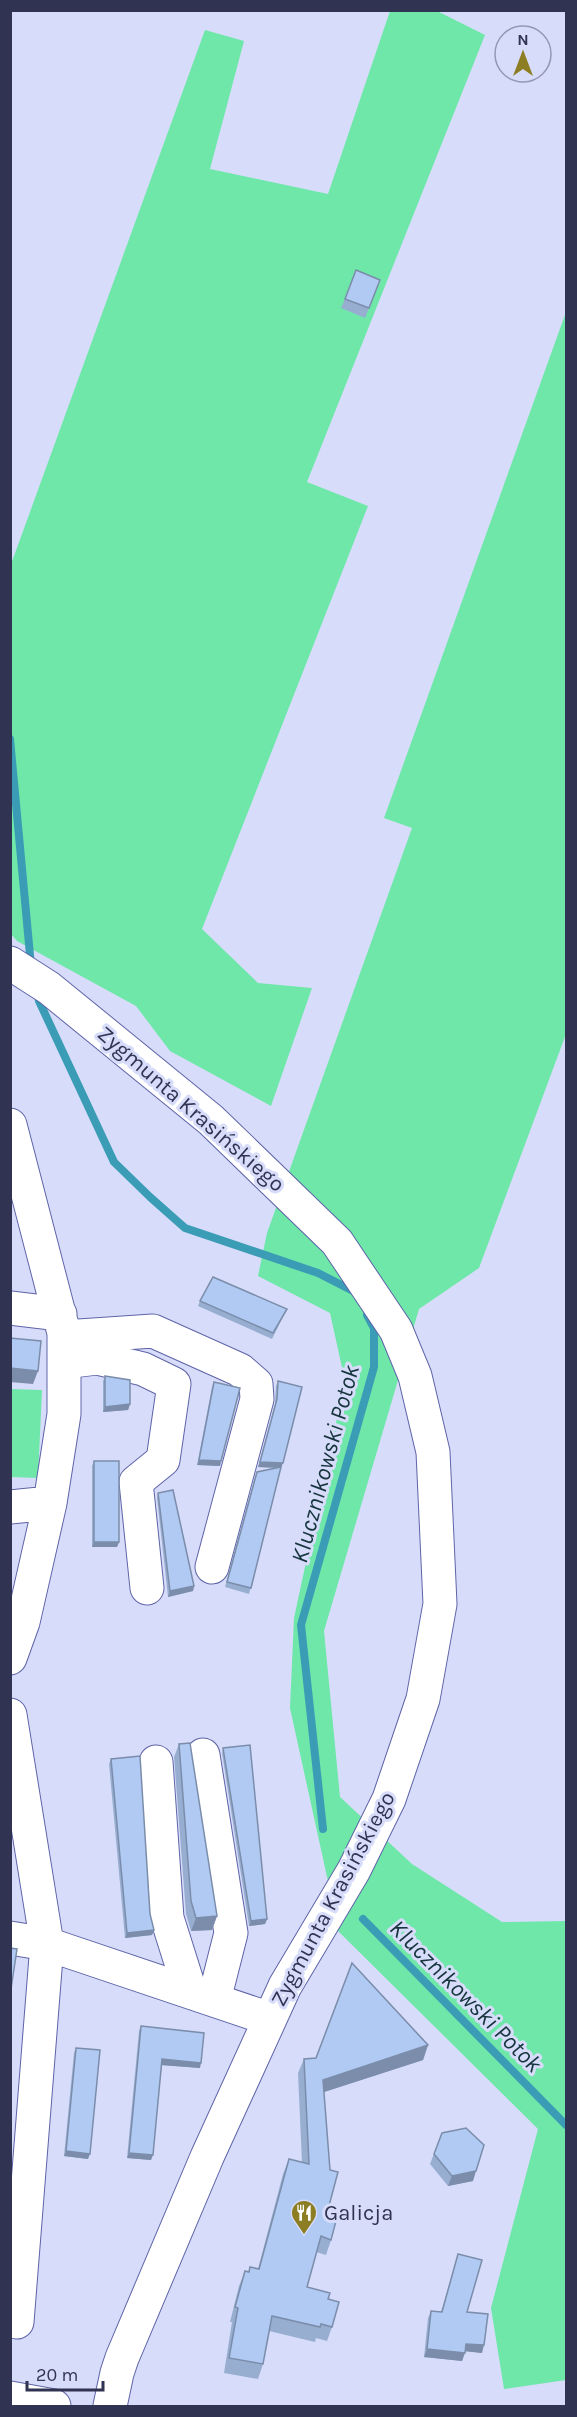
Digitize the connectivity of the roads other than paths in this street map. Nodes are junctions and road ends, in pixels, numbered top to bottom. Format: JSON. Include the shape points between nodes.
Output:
{"nodes":[{"id":1,"x":10,"y":963,"type":"edge"},
{"id":2,"x":11,"y":1126,"type":"edge"},
{"id":3,"x":10,"y":1308,"type":"edge"},
{"id":4,"x":63,"y":1338,"type":"junction"},
{"id":5,"x":50,"y":1503,"type":"junction"},
{"id":6,"x":10,"y":1507,"type":"edge"},
{"id":7,"x":212,"y":1567,"type":"dead end"},
{"id":8,"x":147,"y":1588,"type":"dead end"},
{"id":9,"x":10,"y":1658,"type":"edge"},
{"id":10,"x":10,"y":1715,"type":"edge"},
{"id":11,"x":203,"y":1755,"type":"dead end"},
{"id":12,"x":156,"y":1762,"type":"dead end"},
{"id":13,"x":10,"y":1938,"type":"edge"},
{"id":14,"x":47,"y":1944,"type":"junction"},
{"id":15,"x":202,"y":1995,"type":"junction"},
{"id":16,"x":270,"y":2019,"type":"junction"},
{"id":17,"x":21,"y":2152,"type":"edge"},
{"id":18,"x":17,"y":2322,"type":"dead end"},
{"id":19,"x":10,"y":2398,"type":"edge"},
{"id":20,"x":54,"y":2406,"type":"edge"},
{"id":21,"x":110,"y":2406,"type":"edge"}],
"edges":[{"from":1,"to":16,"type":"street","name":"Zygmunta Krasińskiego","via":[[49,988],[211,1120],[337,1242],[396,1330],[415,1376],[433,1452],[440,1604],[423,1699],[389,1799]]},
{"from":2,"to":4,"type":"street"},
{"from":3,"to":4,"type":"street"},
{"from":4,"to":5,"type":"street","via":[[64,1414]]},
{"from":4,"to":7,"type":"street","via":[[153,1331],[240,1370],[256,1384],[257,1399]]},
{"from":4,"to":8,"type":"street","via":[[97,1358],[144,1369],[174,1384],[163,1460],[136,1482]]},
{"from":5,"to":6,"type":"street"},
{"from":5,"to":9,"type":"street","via":[[23,1622]]},
{"from":10,"to":14,"type":"street"},
{"from":11,"to":15,"type":"street","via":[[231,1933]]},
{"from":12,"to":15,"type":"street","via":[[167,1918]]},
{"from":13,"to":14,"type":"street"},
{"from":14,"to":15,"type":"street"},
{"from":14,"to":17,"type":"street"},
{"from":15,"to":16,"type":"street"},
{"from":16,"to":21,"type":"street","name":"Zygmunta Krasińskiego","via":[[122,2358]]},
{"from":17,"to":18,"type":"street"},
{"from":19,"to":20,"type":"street"}]}
